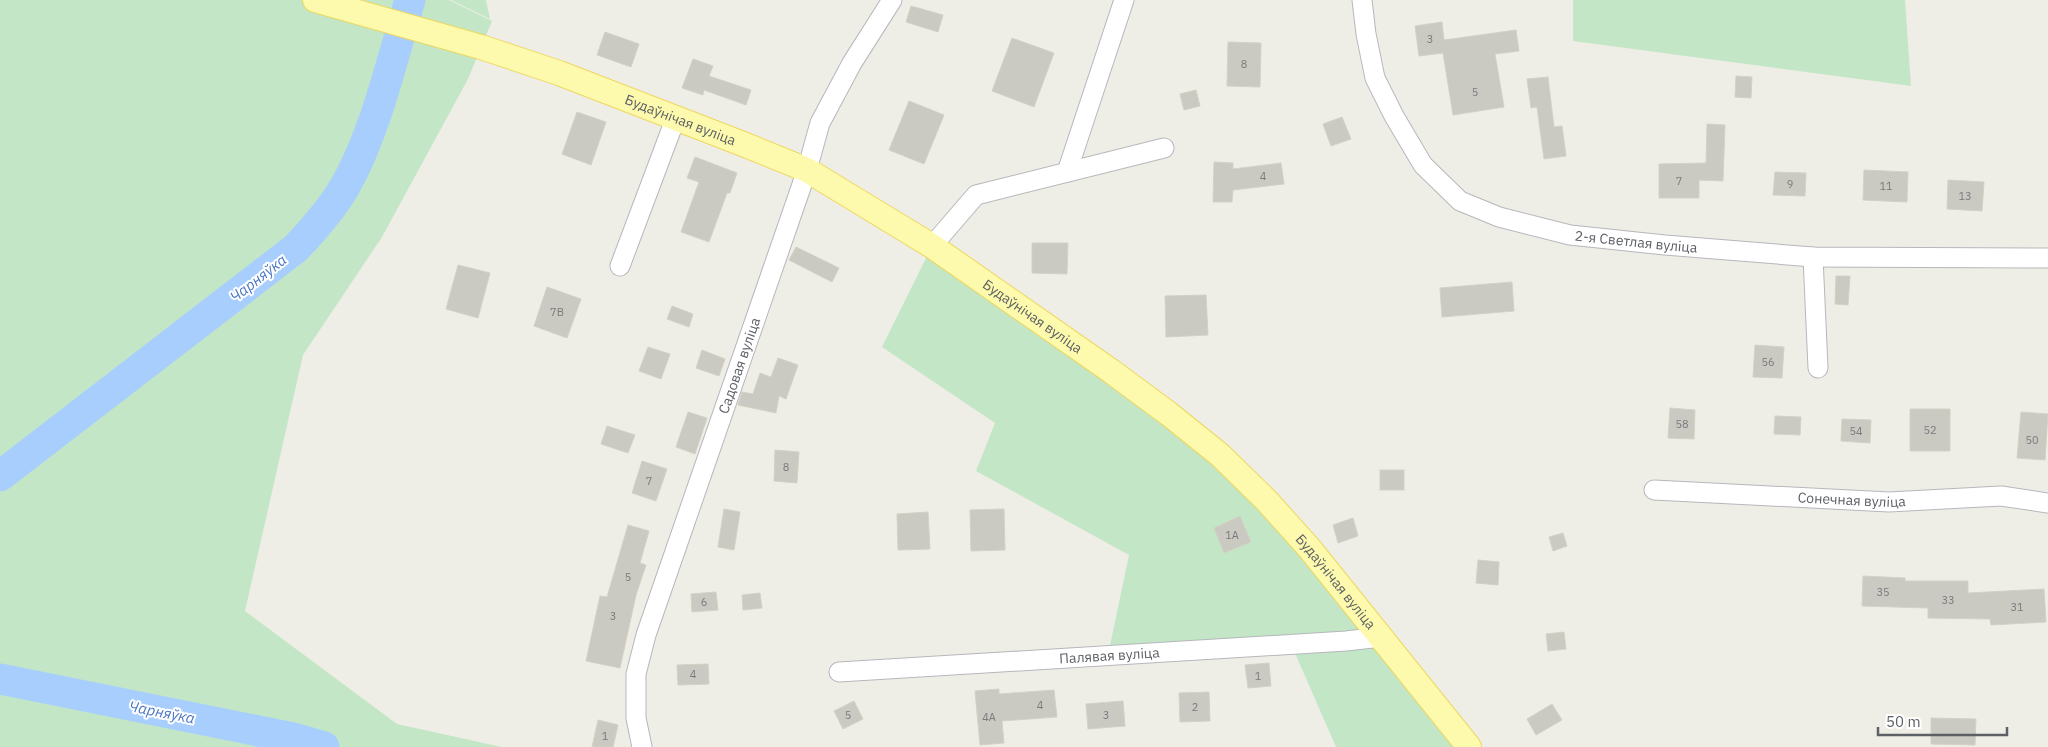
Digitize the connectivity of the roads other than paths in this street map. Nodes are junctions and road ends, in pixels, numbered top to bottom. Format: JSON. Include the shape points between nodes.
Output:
{"nodes":[{"id":1,"x":315,"y":0,"type":"edge"},
{"id":2,"x":892,"y":0,"type":"edge"},
{"id":3,"x":1124,"y":0,"type":"edge"},
{"id":4,"x":1362,"y":0,"type":"edge"},
{"id":5,"x":676,"y":118,"type":"junction"},
{"id":6,"x":1164,"y":148,"type":"dead end"},
{"id":7,"x":807,"y":170,"type":"junction"},
{"id":8,"x":1066,"y":172,"type":"junction"},
{"id":9,"x":932,"y":246,"type":"junction"},
{"id":10,"x":1814,"y":257,"type":"junction"},
{"id":11,"x":2048,"y":258,"type":"edge"},
{"id":12,"x":620,"y":266,"type":"dead end"},
{"id":13,"x":1818,"y":368,"type":"dead end"},
{"id":14,"x":1654,"y":490,"type":"dead end"},
{"id":15,"x":2048,"y":503,"type":"edge"},
{"id":16,"x":1381,"y":637,"type":"junction"},
{"id":17,"x":839,"y":672,"type":"dead end"},
{"id":18,"x":642,"y":747,"type":"edge"},
{"id":19,"x":1469,"y":747,"type":"edge"}],
"edges":[{"from":1,"to":5,"type":"main road","name":"Будаўнічая вуліца","via":[[481,47]]},
{"from":2,"to":7,"type":"street","name":"Садовая вуліца","via":[[852,63],[820,123]]},
{"from":3,"to":8,"type":"street"},
{"from":4,"to":10,"type":"street","name":"2-я Светлая вуліца","via":[[1375,78],[1423,165],[1460,201],[1499,217],[1570,235]]},
{"from":5,"to":7,"type":"main road","name":"Будаўнічая вуліца"},
{"from":5,"to":12,"type":"street"},
{"from":6,"to":8,"type":"street"},
{"from":7,"to":9,"type":"main road","name":"Будаўнічая вуліца"},
{"from":7,"to":18,"type":"street","name":"Садовая вуліца","via":[[646,636],[636,674],[636,718]]},
{"from":8,"to":9,"type":"street","via":[[976,194]]},
{"from":9,"to":16,"type":"main road","name":"Будаўнічая вуліца","via":[[1111,371],[1220,455],[1310,549]]},
{"from":10,"to":11,"type":"street","name":"2-я Светлая вуліца"},
{"from":10,"to":13,"type":"street"},
{"from":14,"to":15,"type":"street","name":"Сонечная вуліца","via":[[1889,502],[2001,496]]},
{"from":16,"to":17,"type":"street","name":"Палявая вуліца","via":[[1346,642]]},
{"from":16,"to":19,"type":"main road","name":"Будаўнічая вуліца"}]}
